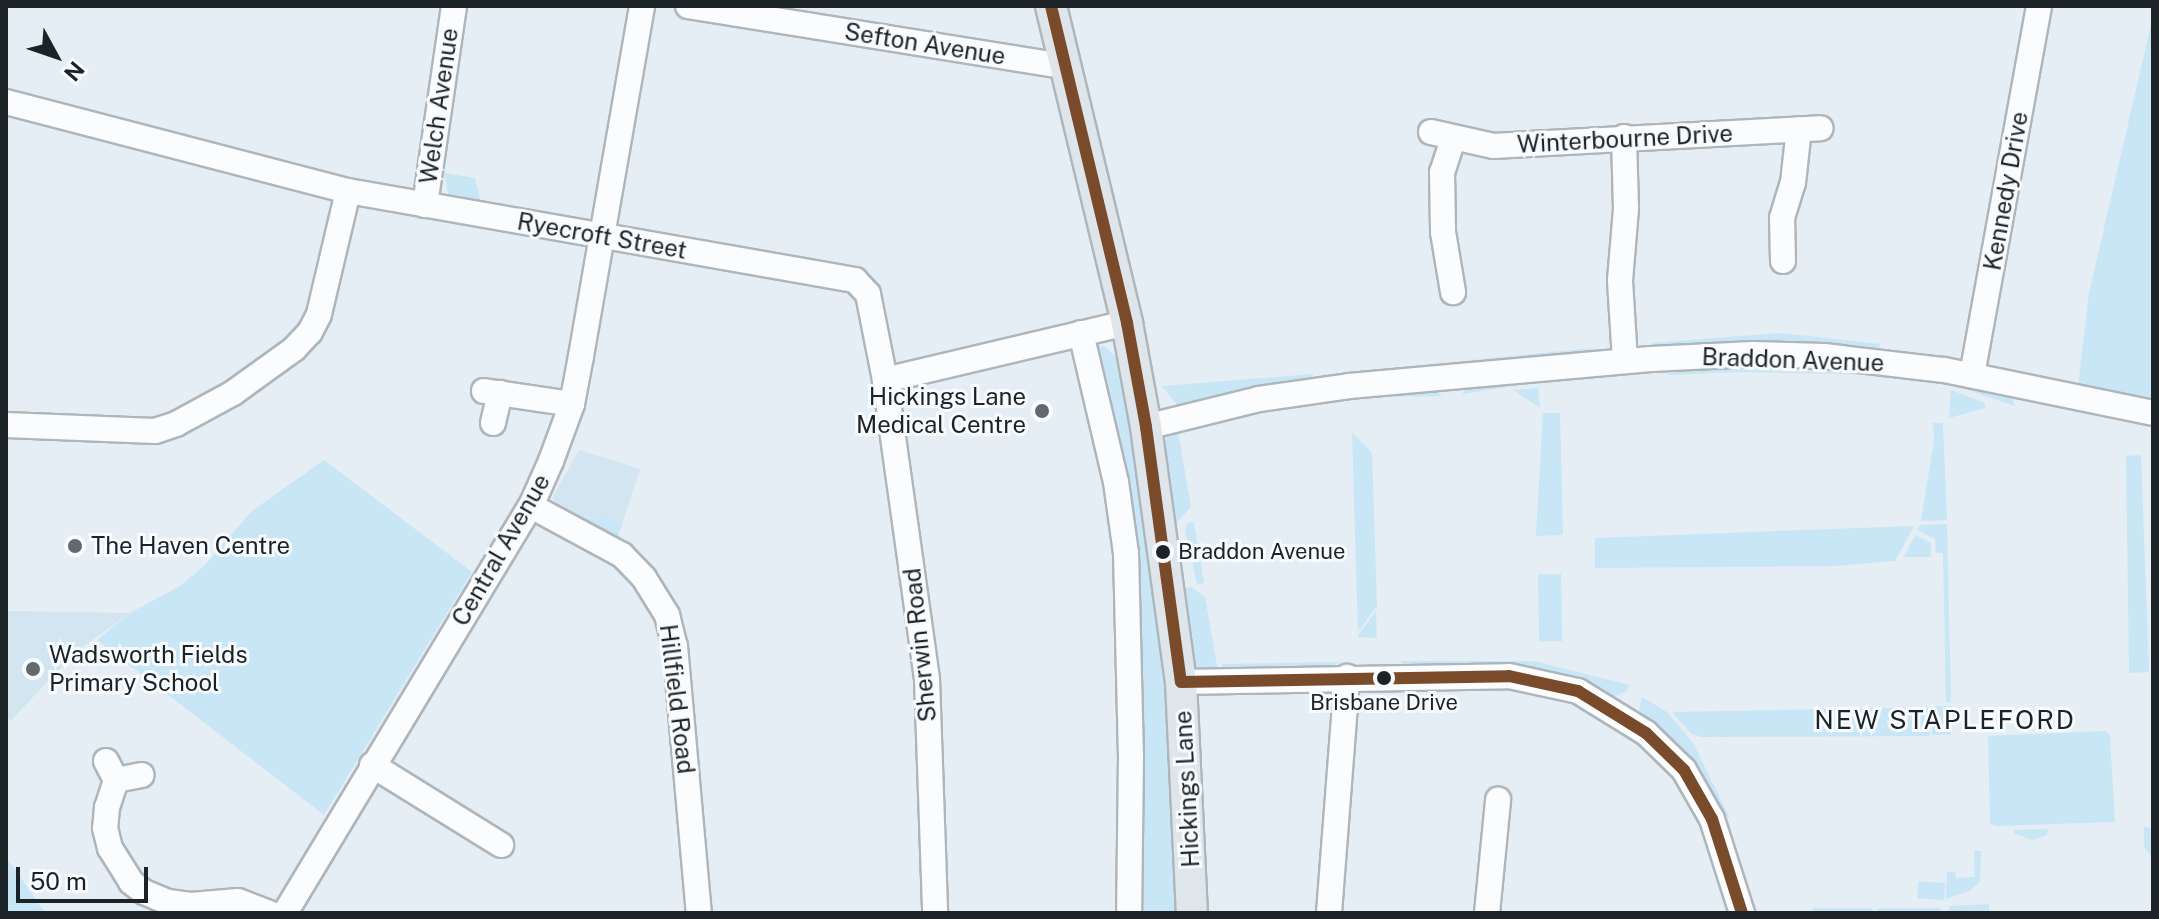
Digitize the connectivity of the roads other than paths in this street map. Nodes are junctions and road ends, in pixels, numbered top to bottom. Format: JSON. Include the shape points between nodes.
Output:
{"nodes":[{"id":1,"x":454,"y":6,"type":"edge"},
{"id":2,"x":642,"y":6,"type":"edge"},
{"id":3,"x":688,"y":6,"type":"edge"},
{"id":4,"x":1051,"y":6,"type":"edge"},
{"id":5,"x":2039,"y":6,"type":"edge"},
{"id":6,"x":1067,"y":67,"type":"junction"},
{"id":7,"x":6,"y":102,"type":"edge"},
{"id":8,"x":1624,"y":137,"type":"junction"},
{"id":9,"x":348,"y":191,"type":"junction"},
{"id":10,"x":425,"y":205,"type":"junction"},
{"id":11,"x":604,"y":236,"type":"junction"},
{"id":12,"x":1783,"y":261,"type":"dead end"},
{"id":13,"x":1453,"y":292,"type":"dead end"},
{"id":14,"x":1127,"y":323,"type":"junction"},
{"id":15,"x":1081,"y":333,"type":"junction"},
{"id":16,"x":1625,"y":361,"type":"junction"},
{"id":17,"x":1972,"y":375,"type":"junction"},
{"id":18,"x":885,"y":380,"type":"junction"},
{"id":19,"x":572,"y":404,"type":"junction"},
{"id":20,"x":2153,"y":413,"type":"edge"},
{"id":21,"x":493,"y":423,"type":"dead end"},
{"id":22,"x":6,"y":425,"type":"edge"},
{"id":23,"x":1146,"y":427,"type":"junction"},
{"id":24,"x":531,"y":506,"type":"junction"},
{"id":25,"x":1347,"y":677,"type":"junction"},
{"id":26,"x":1181,"y":682,"type":"junction"},
{"id":27,"x":372,"y":765,"type":"junction"},
{"id":28,"x":142,"y":775,"type":"dead end"},
{"id":29,"x":1498,"y":800,"type":"dead end"},
{"id":30,"x":501,"y":845,"type":"dead end"},
{"id":31,"x":270,"y":913,"type":"edge"},
{"id":32,"x":285,"y":913,"type":"edge"},
{"id":33,"x":699,"y":913,"type":"edge"},
{"id":34,"x":935,"y":913,"type":"edge"},
{"id":35,"x":1129,"y":913,"type":"edge"},
{"id":36,"x":1192,"y":913,"type":"edge"},
{"id":37,"x":1329,"y":913,"type":"edge"},
{"id":38,"x":1487,"y":913,"type":"edge"},
{"id":39,"x":1742,"y":913,"type":"edge"}],
"edges":[{"from":1,"to":10,"type":"street","name":"Welch Avenue"},
{"from":2,"to":11,"type":"street","name":"Central Avenue"},
{"from":3,"to":6,"type":"street","name":"Sefton Avenue"},
{"from":4,"to":6,"type":"main road","name":"Hickings Lane"},
{"from":5,"to":17,"type":"street","name":"Kennedy Drive"},
{"from":6,"to":14,"type":"main road","name":"Hickings Lane"},
{"from":7,"to":9,"type":"street","name":"Ryecroft Street"},
{"from":8,"to":12,"type":"street","name":"Winterbourne Drive","via":[[1810,129],[1782,218]]},
{"from":8,"to":13,"type":"street","name":"Winterbourne Drive","via":[[1493,146],[1442,136],[1443,232],[1457,261]]},
{"from":8,"to":16,"type":"street","via":[[1620,281]]},
{"from":9,"to":10,"type":"street","name":"Ryecroft Street"},
{"from":9,"to":22,"type":"street","via":[[319,314],[310,332],[233,393],[155,431]]},
{"from":10,"to":11,"type":"street","name":"Ryecroft Street"},
{"from":11,"to":18,"type":"street","name":"Ryecroft Street","via":[[855,280],[868,294]]},
{"from":11,"to":19,"type":"street","name":"Central Avenue"},
{"from":14,"to":15,"type":"street"},
{"from":14,"to":23,"type":"main road","name":"Hickings Lane"},
{"from":15,"to":18,"type":"street"},
{"from":15,"to":35,"type":"street","via":[[1116,482],[1126,553]]},
{"from":16,"to":17,"type":"street","name":"Braddon Avenue","via":[[1809,356]]},
{"from":16,"to":23,"type":"street","name":"Braddon Avenue","via":[[1301,392]]},
{"from":17,"to":20,"type":"street","name":"Braddon Avenue"},
{"from":18,"to":34,"type":"street","name":"Sherwin Road","via":[[927,679]]},
{"from":19,"to":21,"type":"street","via":[[492,392]]},
{"from":19,"to":24,"type":"street","name":"Central Avenue"},
{"from":23,"to":26,"type":"main road","name":"Hickings Lane"},
{"from":24,"to":27,"type":"street","name":"Central Avenue"},
{"from":24,"to":33,"type":"street","name":"Hillfield Road","via":[[622,555],[667,615],[675,646]]},
{"from":25,"to":26,"type":"street"},
{"from":25,"to":37,"type":"street"},
{"from":25,"to":39,"type":"street","via":[[1509,676],[1560,685],[1612,709],[1646,733],[1695,787],[1712,819]]},
{"from":26,"to":36,"type":"main road","name":"Hickings Lane"},
{"from":27,"to":30,"type":"street"},
{"from":27,"to":32,"type":"street","name":"Central Avenue"},
{"from":28,"to":31,"type":"street","via":[[111,770],[107,807],[110,848],[131,882],[168,902],[238,901]]},
{"from":29,"to":38,"type":"street","via":[[1502,878]]}]}
